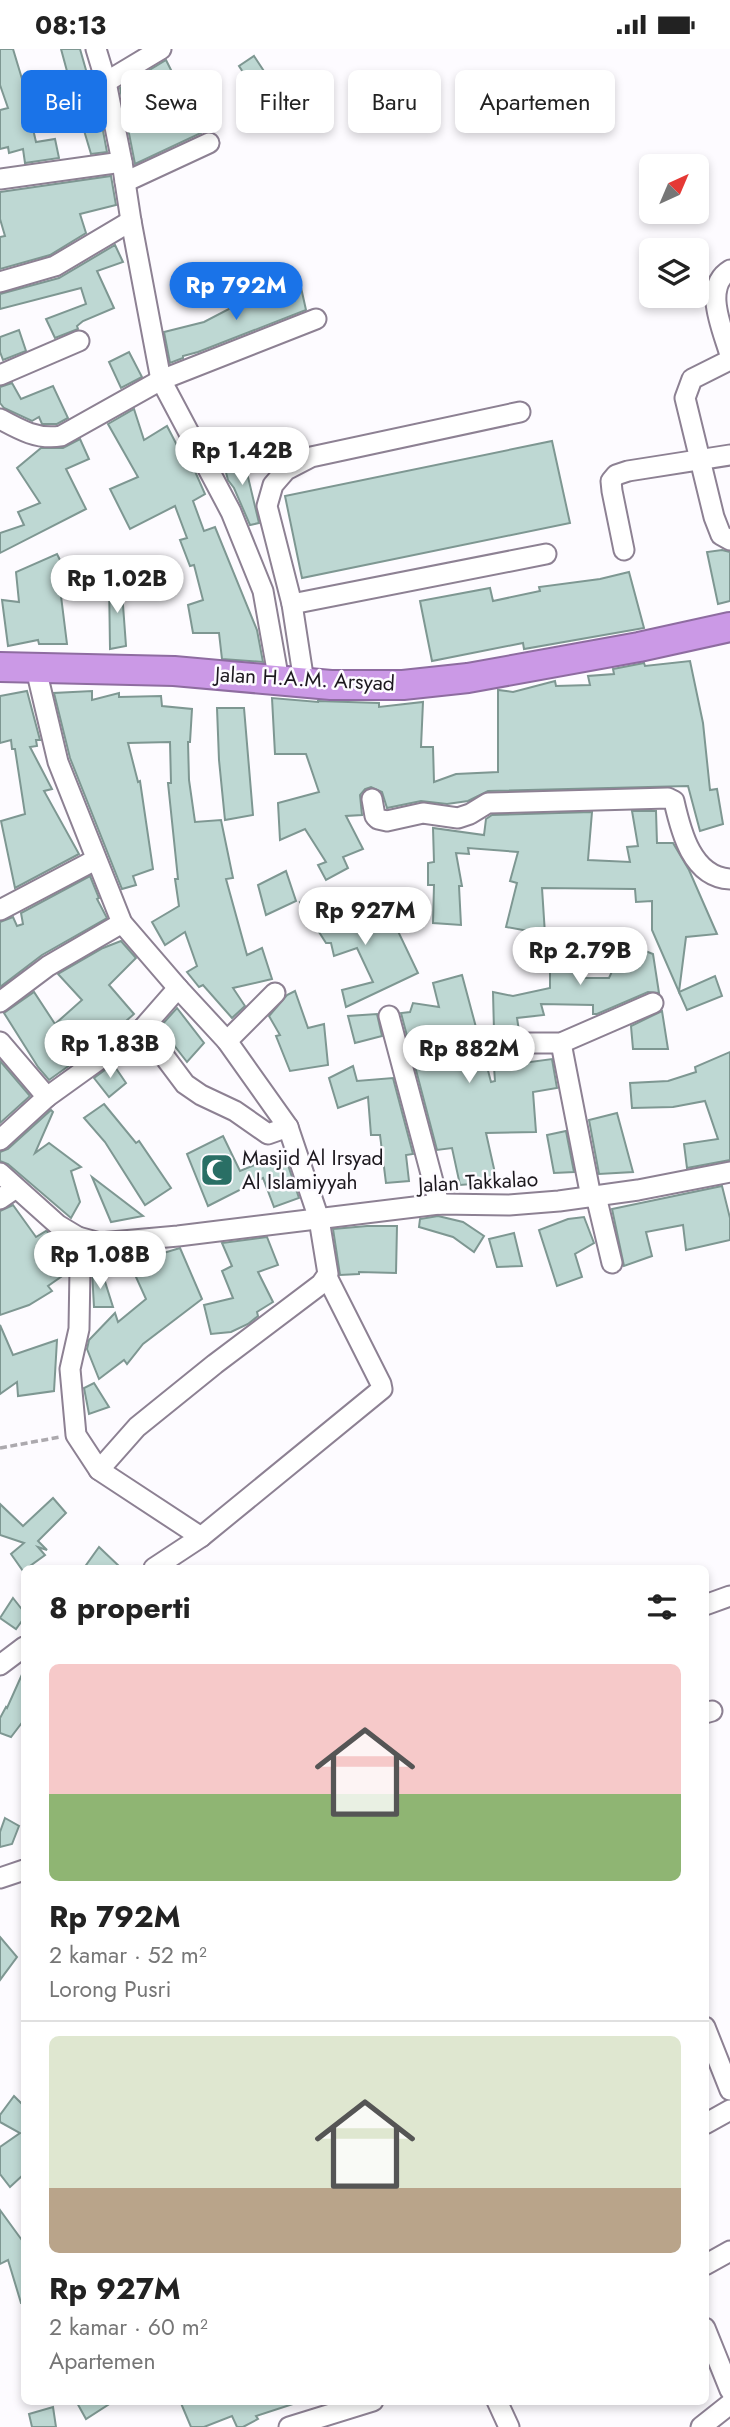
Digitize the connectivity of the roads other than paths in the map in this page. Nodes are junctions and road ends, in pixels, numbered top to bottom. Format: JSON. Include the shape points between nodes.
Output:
{"nodes":[{"id":1,"x":96,"y":49,"type":"edge"},
{"id":2,"x":161,"y":49,"type":"edge"},
{"id":3,"x":102,"y":70,"type":"edge"},
{"id":4,"x":107,"y":81,"type":"edge"},
{"id":5,"x":107,"y":87,"type":"edge"},
{"id":6,"x":209,"y":143,"type":"dead end"},
{"id":7,"x":122,"y":162,"type":"junction"},
{"id":8,"x":0,"y":179,"type":"edge"},
{"id":9,"x":125,"y":182,"type":"junction"},
{"id":10,"x":131,"y":221,"type":"junction"},
{"id":11,"x":730,"y":269,"type":"edge"},
{"id":12,"x":0,"y":282,"type":"edge"},
{"id":13,"x":316,"y":320,"type":"dead end"},
{"id":14,"x":79,"y":341,"type":"dead end"},
{"id":15,"x":730,"y":355,"type":"edge"},
{"id":16,"x":730,"y":361,"type":"edge"},
{"id":17,"x":0,"y":375,"type":"edge"},
{"id":18,"x":161,"y":380,"type":"junction"},
{"id":19,"x":520,"y":412,"type":"dead end"},
{"id":20,"x":0,"y":419,"type":"edge"},
{"id":21,"x":730,"y":455,"type":"edge"},
{"id":22,"x":701,"y":459,"type":"junction"},
{"id":23,"x":730,"y":540,"type":"edge"},
{"id":24,"x":624,"y":550,"type":"dead end"},
{"id":25,"x":546,"y":554,"type":"dead end"},
{"id":26,"x":292,"y":604,"type":"junction"},
{"id":27,"x":729,"y":631,"type":"edge"},
{"id":28,"x":0,"y":667,"type":"edge"},
{"id":29,"x":36,"y":669,"type":"junction"},
{"id":30,"x":292,"y":681,"type":"junction"},
{"id":31,"x":372,"y":799,"type":"dead end"},
{"id":32,"x":95,"y":860,"type":"junction"},
{"id":33,"x":730,"y":879,"type":"edge"},
{"id":34,"x":0,"y":910,"type":"edge"},
{"id":35,"x":121,"y":923,"type":"junction"},
{"id":36,"x":178,"y":988,"type":"junction"},
{"id":37,"x":275,"y":993,"type":"dead end"},
{"id":38,"x":0,"y":1002,"type":"edge"},
{"id":39,"x":653,"y":1003,"type":"dead end"},
{"id":40,"x":388,"y":1016,"type":"dead end"},
{"id":41,"x":143,"y":1028,"type":"junction"},
{"id":42,"x":227,"y":1041,"type":"junction"},
{"id":43,"x":0,"y":1042,"type":"edge"},
{"id":44,"x":449,"y":1043,"type":"dead end"},
{"id":45,"x":561,"y":1043,"type":"junction"},
{"id":46,"x":47,"y":1097,"type":"junction"},
{"id":47,"x":288,"y":1127,"type":"junction"},
{"id":48,"x":0,"y":1140,"type":"edge"},
{"id":49,"x":730,"y":1172,"type":"edge"},
{"id":50,"x":0,"y":1173,"type":"edge"},
{"id":51,"x":8,"y":1193,"type":"edge"},
{"id":52,"x":594,"y":1196,"type":"junction"},
{"id":53,"x":439,"y":1204,"type":"junction"},
{"id":54,"x":318,"y":1219,"type":"junction"},
{"id":55,"x":78,"y":1237,"type":"junction"},
{"id":56,"x":612,"y":1263,"type":"dead end"},
{"id":57,"x":327,"y":1277,"type":"junction"},
{"id":58,"x":99,"y":1470,"type":"junction"},
{"id":59,"x":201,"y":1537,"type":"junction"},
{"id":60,"x":159,"y":1565,"type":"edge"},
{"id":61,"x":730,"y":1596,"type":"edge"},
{"id":62,"x":709,"y":1604,"type":"edge"},
{"id":63,"x":21,"y":1649,"type":"edge"},
{"id":64,"x":0,"y":1665,"type":"edge"},
{"id":65,"x":21,"y":1871,"type":"edge"},
{"id":66,"x":0,"y":1878,"type":"edge"},
{"id":67,"x":709,"y":2037,"type":"edge"},
{"id":68,"x":730,"y":2090,"type":"edge"},
{"id":69,"x":730,"y":2110,"type":"edge"},
{"id":70,"x":709,"y":2122,"type":"edge"},
{"id":71,"x":730,"y":2251,"type":"edge"},
{"id":72,"x":709,"y":2263,"type":"edge"},
{"id":73,"x":709,"y":2338,"type":"edge"},
{"id":74,"x":730,"y":2390,"type":"edge"},
{"id":75,"x":730,"y":2404,"type":"edge"},
{"id":76,"x":364,"y":2405,"type":"edge"},
{"id":77,"x":499,"y":2405,"type":"edge"},
{"id":78,"x":330,"y":2421,"type":"edge"},
{"id":79,"x":289,"y":2427,"type":"edge"},
{"id":80,"x":509,"y":2427,"type":"edge"},
{"id":81,"x":701,"y":2427,"type":"edge"}],
"edges":[{"from":1,"to":3,"type":"street"},
{"from":2,"to":4,"type":"street"},
{"from":5,"to":7,"type":"street"},
{"from":6,"to":9,"type":"street"},
{"from":7,"to":8,"type":"street"},
{"from":7,"to":9,"type":"street"},
{"from":9,"to":10,"type":"street"},
{"from":10,"to":12,"type":"street","via":[[55,266]]},
{"from":10,"to":18,"type":"street"},
{"from":11,"to":15,"type":"street","via":[[723,274],[714,299]]},
{"from":13,"to":18,"type":"street"},
{"from":14,"to":17,"type":"street"},
{"from":16,"to":22,"type":"street","via":[[692,379],[687,390],[685,398]]},
{"from":18,"to":20,"type":"street","via":[[61,436],[36,436]]},
{"from":18,"to":30,"type":"street","via":[[231,512]]},
{"from":19,"to":26,"type":"street","via":[[311,457],[286,470],[273,485],[267,506]]},
{"from":21,"to":22,"type":"street"},
{"from":22,"to":23,"type":"street","via":[[714,517],[721,534]]},
{"from":22,"to":24,"type":"street","via":[[616,475],[612,491]]},
{"from":25,"to":26,"type":"street"},
{"from":26,"to":30,"type":"street"},
{"from":27,"to":30,"type":"highway","name":"Jalan H.A.M. Arsyad","via":[[468,678],[403,685]]},
{"from":28,"to":29,"type":"highway","name":"Jalan H.A.M. Arsyad"},
{"from":29,"to":30,"type":"highway","name":"Jalan H.A.M. Arsyad","via":[[174,671]]},
{"from":29,"to":32,"type":"street","via":[[58,762]]},
{"from":31,"to":33,"type":"street","via":[[375,816],[387,821],[423,813],[458,818],[488,803],[668,798],[674,801],[682,837],[698,860],[711,875]]},
{"from":32,"to":34,"type":"street"},
{"from":32,"to":35,"type":"street"},
{"from":35,"to":36,"type":"street"},
{"from":35,"to":38,"type":"street","via":[[48,966]]},
{"from":36,"to":41,"type":"street"},
{"from":36,"to":42,"type":"street"},
{"from":37,"to":42,"type":"street"},
{"from":39,"to":45,"type":"street"},
{"from":40,"to":53,"type":"street"},
{"from":41,"to":46,"type":"street"},
{"from":41,"to":47,"type":"street","via":[[185,1084],[201,1095],[235,1111],[268,1135]]},
{"from":42,"to":47,"type":"street"},
{"from":43,"to":46,"type":"street"},
{"from":44,"to":45,"type":"street"},
{"from":45,"to":52,"type":"street"},
{"from":46,"to":48,"type":"street"},
{"from":47,"to":54,"type":"street"},
{"from":49,"to":52,"type":"street","name":"Jalan Takkalao"},
{"from":50,"to":51,"type":"street","name":"Jalan Takkalao"},
{"from":51,"to":55,"type":"street","name":"Jalan Takkalao"},
{"from":52,"to":53,"type":"street","name":"Jalan Takkalao","via":[[509,1205]]},
{"from":52,"to":56,"type":"street"},
{"from":53,"to":54,"type":"street","name":"Jalan Takkalao"},
{"from":54,"to":55,"type":"street","name":"Jalan Takkalao","via":[[119,1242]]},
{"from":54,"to":57,"type":"street"},
{"from":55,"to":58,"type":"street","via":[[79,1329],[70,1369],[76,1434]]},
{"from":57,"to":58,"type":"street","via":[[137,1427]]},
{"from":57,"to":59,"type":"street","via":[[382,1389]]},
{"from":58,"to":59,"type":"street"},
{"from":59,"to":60,"type":"street"},
{"from":61,"to":62,"type":"street"},
{"from":63,"to":64,"type":"street"},
{"from":65,"to":66,"type":"street"},
{"from":67,"to":68,"type":"street"},
{"from":69,"to":70,"type":"street"},
{"from":71,"to":72,"type":"street"},
{"from":73,"to":74,"type":"street"},
{"from":75,"to":81,"type":"street"},
{"from":76,"to":78,"type":"street"},
{"from":77,"to":80,"type":"street"},
{"from":78,"to":79,"type":"street"}]}
